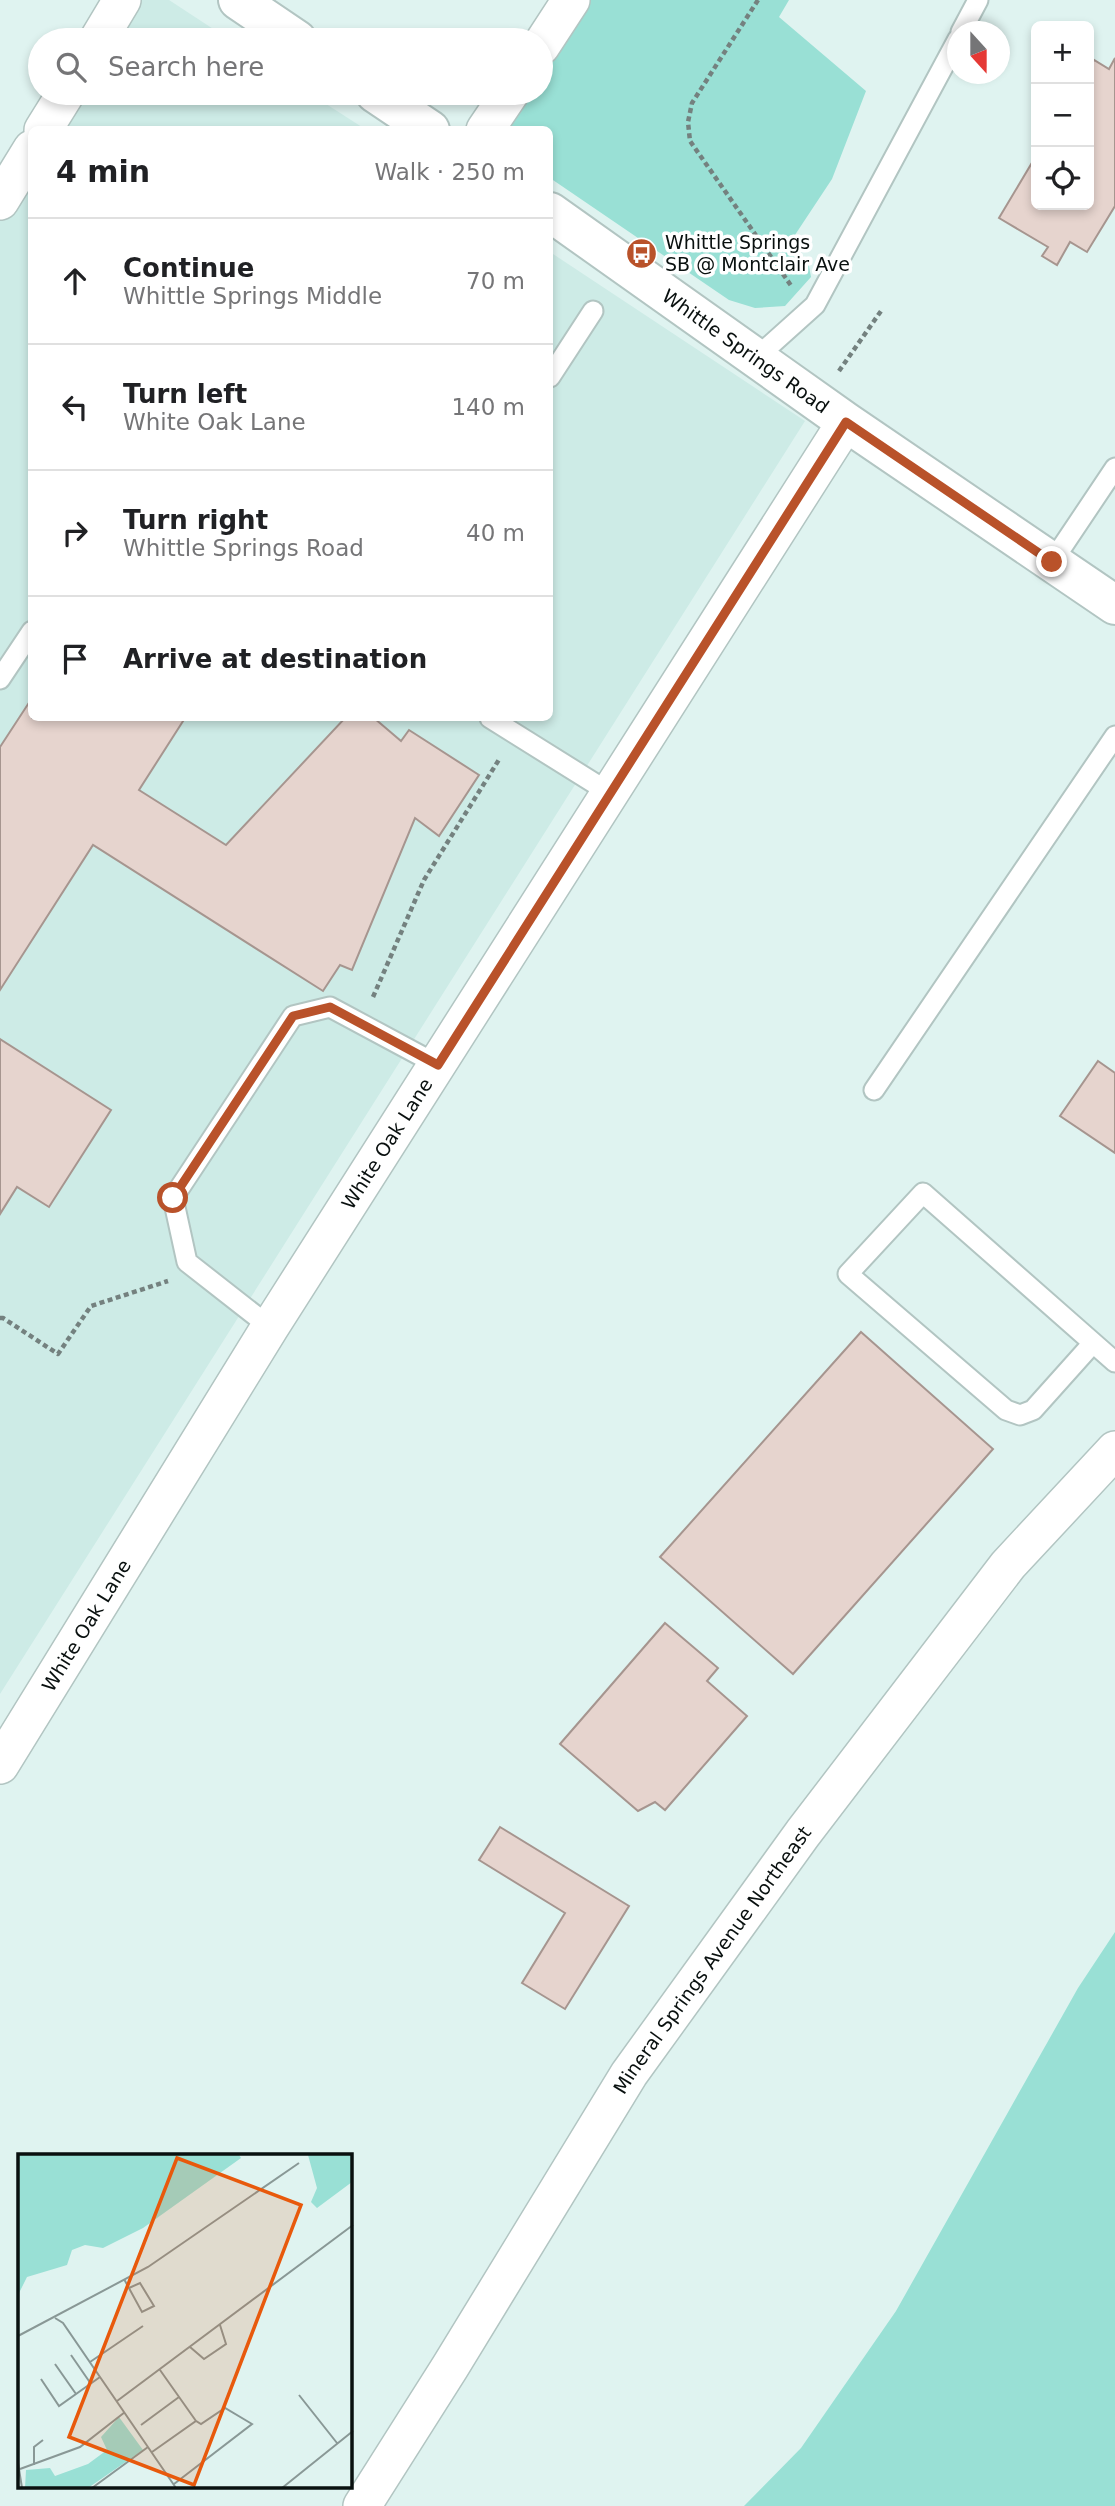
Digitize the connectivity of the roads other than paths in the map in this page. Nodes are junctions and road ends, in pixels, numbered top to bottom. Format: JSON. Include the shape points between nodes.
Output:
{"nodes":[{"id":1,"x":122,"y":0,"type":"edge"},
{"id":2,"x":237,"y":0,"type":"edge"},
{"id":3,"x":571,"y":0,"type":"edge"},
{"id":4,"x":978,"y":0,"type":"edge"},
{"id":5,"x":967,"y":21,"type":"edge"},
{"id":6,"x":105,"y":28,"type":"edge"},
{"id":7,"x":279,"y":28,"type":"edge"},
{"id":8,"x":553,"y":28,"type":"edge"},
{"id":9,"x":947,"y":58,"type":"edge"},
{"id":10,"x":59,"y":105,"type":"edge"},
{"id":11,"x":392,"y":105,"type":"edge"},
{"id":12,"x":502,"y":105,"type":"edge"},
{"id":13,"x":45,"y":126,"type":"edge"},
{"id":14,"x":423,"y":126,"type":"edge"},
{"id":15,"x":488,"y":126,"type":"edge"},
{"id":16,"x":28,"y":156,"type":"edge"},
{"id":17,"x":0,"y":201,"type":"edge"},
{"id":18,"x":553,"y":214,"type":"edge"},
{"id":19,"x":593,"y":311,"type":"dead end"},
{"id":20,"x":756,"y":358,"type":"junction"},
{"id":21,"x":553,"y":372,"type":"edge"},
{"id":22,"x":835,"y":414,"type":"junction"},
{"id":23,"x":1112,"y":479,"type":"edge"},
{"id":24,"x":1052,"y":562,"type":"junction"},
{"id":25,"x":1115,"y":605,"type":"edge"},
{"id":26,"x":28,"y":637,"type":"edge"},
{"id":27,"x":0,"y":679,"type":"edge"},
{"id":28,"x":495,"y":721,"type":"edge"},
{"id":29,"x":1115,"y":736,"type":"edge"},
{"id":30,"x":611,"y":793,"type":"junction"},
{"id":31,"x":438,"y":1065,"type":"junction"},
{"id":32,"x":874,"y":1090,"type":"dead end"},
{"id":33,"x":270,"y":1328,"type":"junction"},
{"id":34,"x":1093,"y":1343,"type":"junction"},
{"id":35,"x":1115,"y":1362,"type":"edge"},
{"id":36,"x":1115,"y":1450,"type":"edge"},
{"id":37,"x":0,"y":1765,"type":"edge"},
{"id":38,"x":362,"y":2506,"type":"edge"}],
"edges":[{"from":1,"to":6,"type":"street"},
{"from":2,"to":7,"type":"street"},
{"from":3,"to":8,"type":"street"},
{"from":4,"to":5,"type":"lane"},
{"from":9,"to":20,"type":"lane","via":[[815,305]]},
{"from":10,"to":13,"type":"street"},
{"from":11,"to":14,"type":"street"},
{"from":12,"to":15,"type":"street"},
{"from":16,"to":17,"type":"street"},
{"from":18,"to":20,"type":"street","name":"Whittle Springs Road"},
{"from":19,"to":21,"type":"lane"},
{"from":20,"to":22,"type":"street","name":"Whittle Springs Road"},
{"from":22,"to":24,"type":"street","name":"Whittle Springs Road"},
{"from":22,"to":30,"type":"street","name":"White Oak Lane"},
{"from":23,"to":24,"type":"lane"},
{"from":24,"to":25,"type":"street","name":"Whittle Springs Road"},
{"from":26,"to":27,"type":"lane"},
{"from":28,"to":30,"type":"lane"},
{"from":29,"to":32,"type":"lane"},
{"from":30,"to":31,"type":"street","name":"White Oak Lane"},
{"from":31,"to":33,"type":"street","name":"White Oak Lane"},
{"from":31,"to":33,"type":"lane","via":[[330,1007],[293,1016],[173,1198],[187,1262]]},
{"from":33,"to":37,"type":"street","name":"White Oak Lane"},
{"from":34,"to":34,"type":"lane","via":[[923,1193],[848,1274],[1006,1410],[1020,1415],[1033,1410]]},
{"from":34,"to":35,"type":"lane"},
{"from":36,"to":38,"type":"street","name":"Mineral Springs Avenue Northeast","via":[[1009,1565],[803,1833],[629,2074]]}]}
